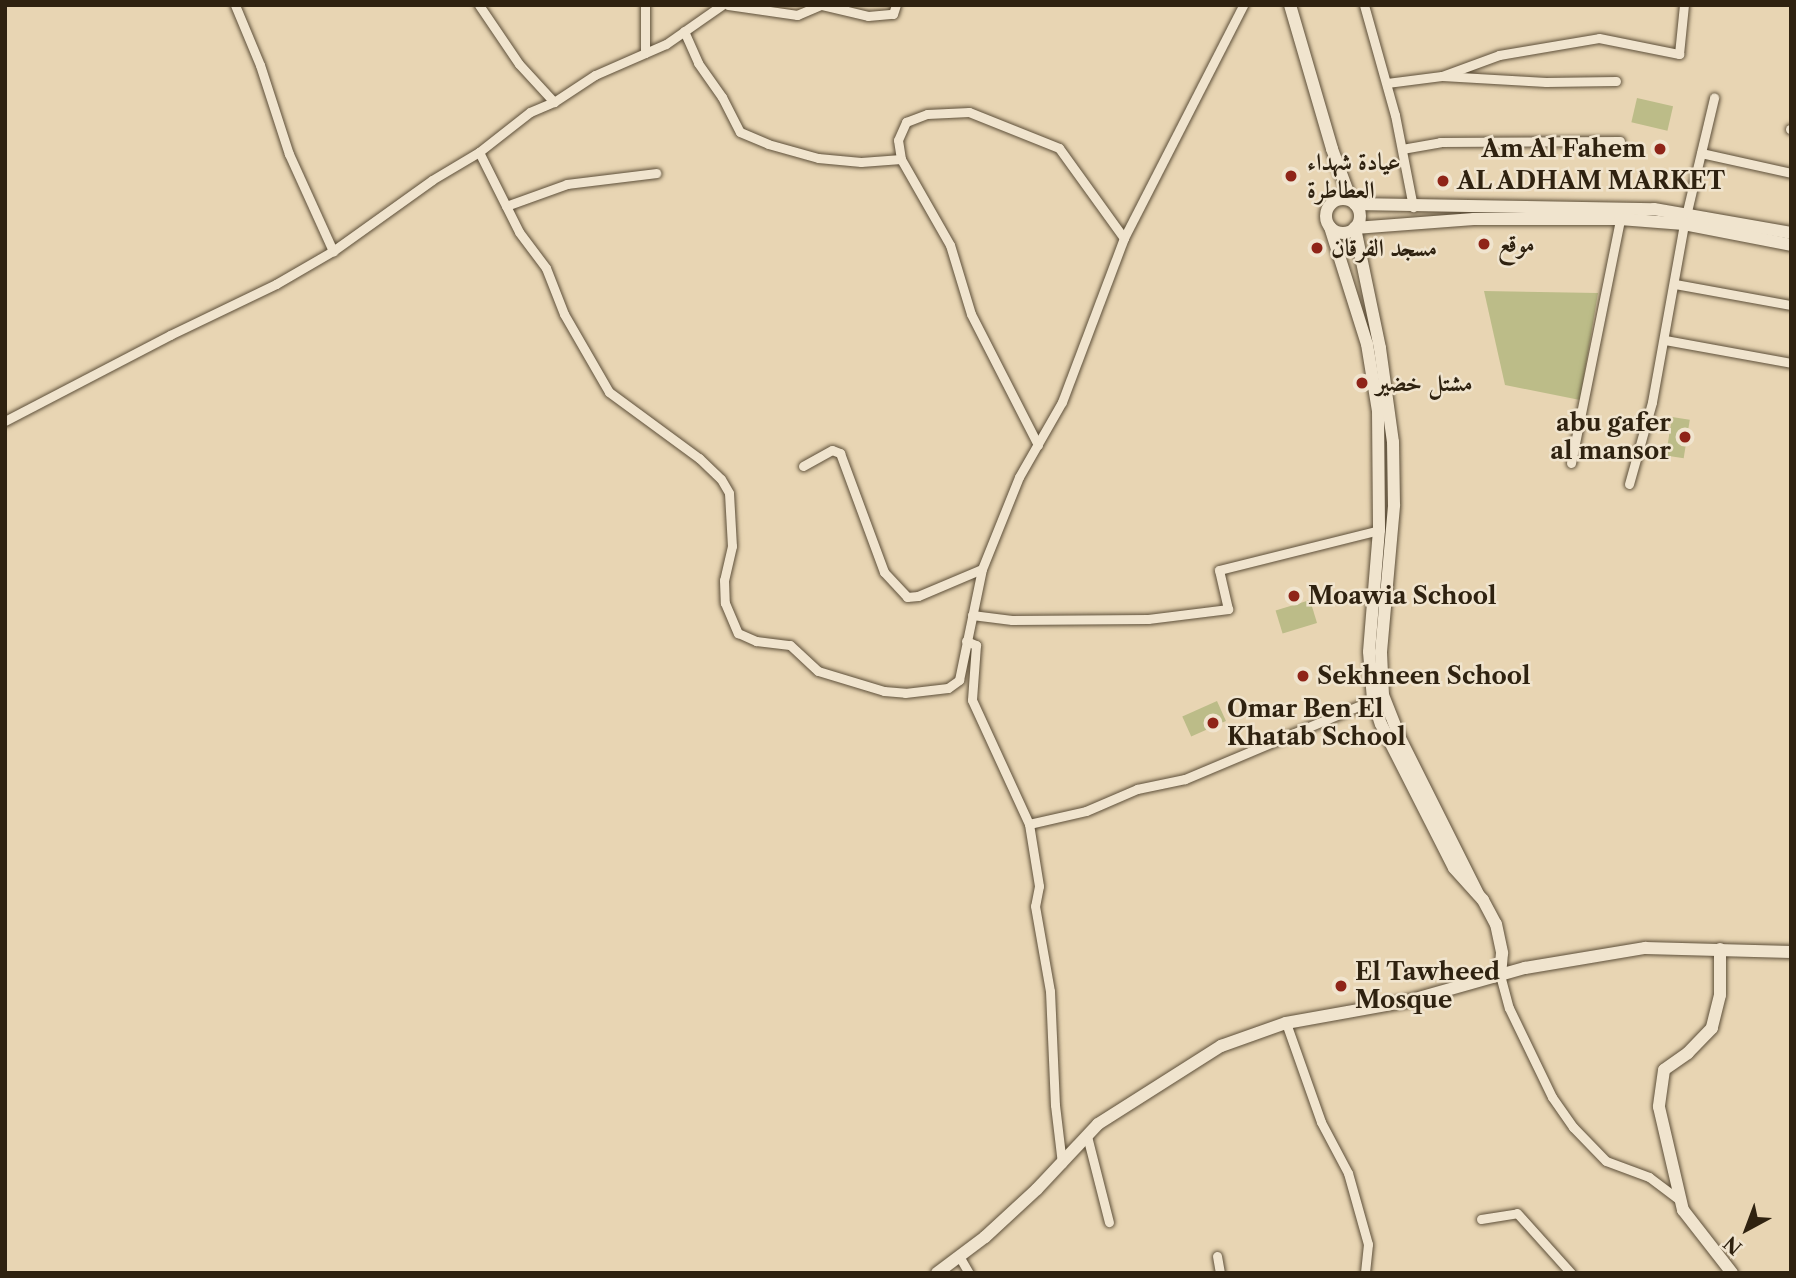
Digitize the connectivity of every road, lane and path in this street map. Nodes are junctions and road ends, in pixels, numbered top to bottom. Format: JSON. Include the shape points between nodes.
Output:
{"nodes":[{"id":1,"x":235,"y":5,"type":"edge"},
{"id":2,"x":479,"y":5,"type":"edge"},
{"id":3,"x":645,"y":5,"type":"edge"},
{"id":4,"x":722,"y":5,"type":"edge"},
{"id":5,"x":728,"y":5,"type":"edge"},
{"id":6,"x":821,"y":5,"type":"edge"},
{"id":7,"x":897,"y":5,"type":"edge"},
{"id":8,"x":1243,"y":5,"type":"edge"},
{"id":9,"x":1290,"y":5,"type":"edge"},
{"id":10,"x":1364,"y":5,"type":"edge"},
{"id":11,"x":1684,"y":5,"type":"edge"},
{"id":12,"x":684,"y":31,"type":"junction"},
{"id":13,"x":645,"y":53,"type":"junction"},
{"id":14,"x":1442,"y":76,"type":"junction"},
{"id":15,"x":1616,"y":81,"type":"dead end"},
{"id":16,"x":1387,"y":83,"type":"junction"},
{"id":17,"x":1714,"y":98,"type":"dead end"},
{"id":18,"x":554,"y":102,"type":"junction"},
{"id":19,"x":1620,"y":141,"type":"dead end"},
{"id":20,"x":1402,"y":149,"type":"junction"},
{"id":21,"x":479,"y":152,"type":"junction"},
{"id":22,"x":1701,"y":153,"type":"junction"},
{"id":23,"x":901,"y":159,"type":"junction"},
{"id":24,"x":656,"y":173,"type":"dead end"},
{"id":25,"x":1791,"y":173,"type":"edge"},
{"id":26,"x":1353,"y":202,"type":"junction"},
{"id":27,"x":506,"y":206,"type":"junction"},
{"id":28,"x":1413,"y":207,"type":"junction"},
{"id":29,"x":1622,"y":213,"type":"junction"},
{"id":30,"x":1685,"y":219,"type":"junction"},
{"id":31,"x":1330,"y":227,"type":"junction"},
{"id":32,"x":1355,"y":228,"type":"junction"},
{"id":33,"x":1791,"y":233,"type":"edge"},
{"id":34,"x":1124,"y":238,"type":"junction"},
{"id":35,"x":1791,"y":245,"type":"edge"},
{"id":36,"x":333,"y":251,"type":"junction"},
{"id":37,"x":1675,"y":284,"type":"junction"},
{"id":38,"x":1791,"y":305,"type":"edge"},
{"id":39,"x":1665,"y":340,"type":"junction"},
{"id":40,"x":1791,"y":363,"type":"edge"},
{"id":41,"x":5,"y":421,"type":"edge"},
{"id":42,"x":1038,"y":445,"type":"junction"},
{"id":43,"x":1571,"y":463,"type":"dead end"},
{"id":44,"x":803,"y":466,"type":"dead end"},
{"id":45,"x":1629,"y":484,"type":"dead end"},
{"id":46,"x":1379,"y":530,"type":"junction"},
{"id":47,"x":982,"y":569,"type":"junction"},
{"id":48,"x":972,"y":615,"type":"junction"},
{"id":49,"x":967,"y":641,"type":"junction"},
{"id":50,"x":1373,"y":700,"type":"junction"},
{"id":51,"x":1029,"y":824,"type":"junction"},
{"id":52,"x":1478,"y":894,"type":"junction"},
{"id":53,"x":1720,"y":949,"type":"junction"},
{"id":54,"x":1791,"y":952,"type":"edge"},
{"id":55,"x":1500,"y":975,"type":"junction"},
{"id":56,"x":1286,"y":1023,"type":"junction"},
{"id":57,"x":1087,"y":1136,"type":"junction"},
{"id":58,"x":1062,"y":1165,"type":"junction"},
{"id":59,"x":1680,"y":1200,"type":"junction"},
{"id":60,"x":1481,"y":1219,"type":"dead end"},
{"id":61,"x":1109,"y":1222,"type":"dead end"},
{"id":62,"x":959,"y":1256,"type":"junction"},
{"id":63,"x":1217,"y":1256,"type":"dead end"},
{"id":64,"x":937,"y":1273,"type":"edge"},
{"id":65,"x":969,"y":1273,"type":"edge"},
{"id":66,"x":1220,"y":1273,"type":"edge"},
{"id":67,"x":1365,"y":1273,"type":"edge"},
{"id":68,"x":1571,"y":1273,"type":"edge"},
{"id":69,"x":1732,"y":1273,"type":"edge"}],
"edges":[{"from":1,"to":36,"type":"street","via":[[289,154]]},
{"from":2,"to":18,"type":"street","via":[[519,64]]},
{"from":3,"to":13,"type":"street"},
{"from":4,"to":12,"type":"street"},
{"from":5,"to":6,"type":"street","via":[[797,15]]},
{"from":6,"to":7,"type":"street","via":[[868,16],[893,14]]},
{"from":8,"to":34,"type":"street"},
{"from":9,"to":26,"type":"main road","via":[[1332,149]]},
{"from":10,"to":16,"type":"street"},
{"from":11,"to":14,"type":"street","via":[[1679,54],[1600,38],[1499,55]]},
{"from":12,"to":13,"type":"street"},
{"from":12,"to":23,"type":"street","via":[[740,132],[818,158]]},
{"from":13,"to":18,"type":"street","via":[[595,75]]},
{"from":14,"to":15,"type":"street"},
{"from":14,"to":16,"type":"street"},
{"from":16,"to":20,"type":"street"},
{"from":17,"to":22,"type":"street"},
{"from":18,"to":21,"type":"street","via":[[530,112]]},
{"from":19,"to":20,"type":"street","via":[[1440,142]]},
{"from":20,"to":28,"type":"street"},
{"from":21,"to":27,"type":"street"},
{"from":21,"to":36,"type":"street"},
{"from":22,"to":25,"type":"street"},
{"from":22,"to":30,"type":"street"},
{"from":23,"to":34,"type":"street","via":[[898,140],[906,122],[927,114],[969,112],[1059,148]]},
{"from":23,"to":42,"type":"street","via":[[950,245],[971,314]]},
{"from":24,"to":27,"type":"street","via":[[567,184]]},
{"from":26,"to":28,"type":"main road"},
{"from":26,"to":31,"type":"main road","via":[[1339,199],[1329,205]]},
{"from":26,"to":32,"type":"main road","via":[[1360,219]]},
{"from":27,"to":49,"type":"street","via":[[546,268],[564,314],[609,392],[699,458],[729,493],[732,545],[724,580],[725,603],[738,634],[789,646],[818,671],[905,693],[948,688],[959,680]]},
{"from":28,"to":29,"type":"main road"},
{"from":29,"to":30,"type":"main road"},
{"from":29,"to":32,"type":"main road"},
{"from":29,"to":43,"type":"street"},
{"from":30,"to":33,"type":"main road"},
{"from":30,"to":35,"type":"main road"},
{"from":30,"to":37,"type":"street"},
{"from":31,"to":32,"type":"main road","via":[[1340,233]]},
{"from":31,"to":46,"type":"main road","via":[[1372,368],[1381,442]]},
{"from":32,"to":52,"type":"main road","via":[[1378,336],[1393,442],[1394,505],[1381,652],[1383,695]]},
{"from":34,"to":42,"type":"street","via":[[1062,402]]},
{"from":36,"to":41,"type":"street"},
{"from":37,"to":38,"type":"street"},
{"from":37,"to":39,"type":"street"},
{"from":39,"to":40,"type":"street"},
{"from":39,"to":45,"type":"street"},
{"from":42,"to":47,"type":"street","via":[[1024,464]]},
{"from":44,"to":47,"type":"street","via":[[832,450],[839,453],[884,572],[907,597]]},
{"from":46,"to":48,"type":"street","via":[[1219,570],[1228,608],[1148,619],[1012,620]]},
{"from":46,"to":50,"type":"main road","via":[[1369,652]]},
{"from":47,"to":48,"type":"street"},
{"from":48,"to":49,"type":"street"},
{"from":49,"to":51,"type":"street","via":[[976,645],[972,700]]},
{"from":50,"to":51,"type":"street","via":[[1185,779],[1137,789],[1086,811]]},
{"from":50,"to":52,"type":"main road","via":[[1454,868]]},
{"from":51,"to":58,"type":"street","via":[[1039,886],[1035,906],[1050,991]]},
{"from":52,"to":55,"type":"main road","via":[[1500,940]]},
{"from":53,"to":54,"type":"main road"},
{"from":53,"to":55,"type":"main road","via":[[1645,948]]},
{"from":53,"to":59,"type":"main road","via":[[1720,995],[1712,1028],[1664,1070],[1660,1088],[1664,1134]]},
{"from":55,"to":56,"type":"main road","via":[[1408,1001]]},
{"from":55,"to":59,"type":"street","via":[[1509,1008],[1552,1097],[1579,1134],[1606,1161],[1649,1177]]},
{"from":56,"to":57,"type":"main road","via":[[1222,1046],[1152,1087]]},
{"from":56,"to":67,"type":"street","via":[[1321,1122],[1349,1173],[1368,1244]]},
{"from":57,"to":58,"type":"main road"},
{"from":57,"to":61,"type":"street"},
{"from":58,"to":62,"type":"main road"},
{"from":59,"to":69,"type":"main road","via":[[1697,1230]]},
{"from":60,"to":68,"type":"street","via":[[1517,1213]]},
{"from":62,"to":64,"type":"main road"},
{"from":62,"to":65,"type":"street"},
{"from":63,"to":66,"type":"street"}]}
